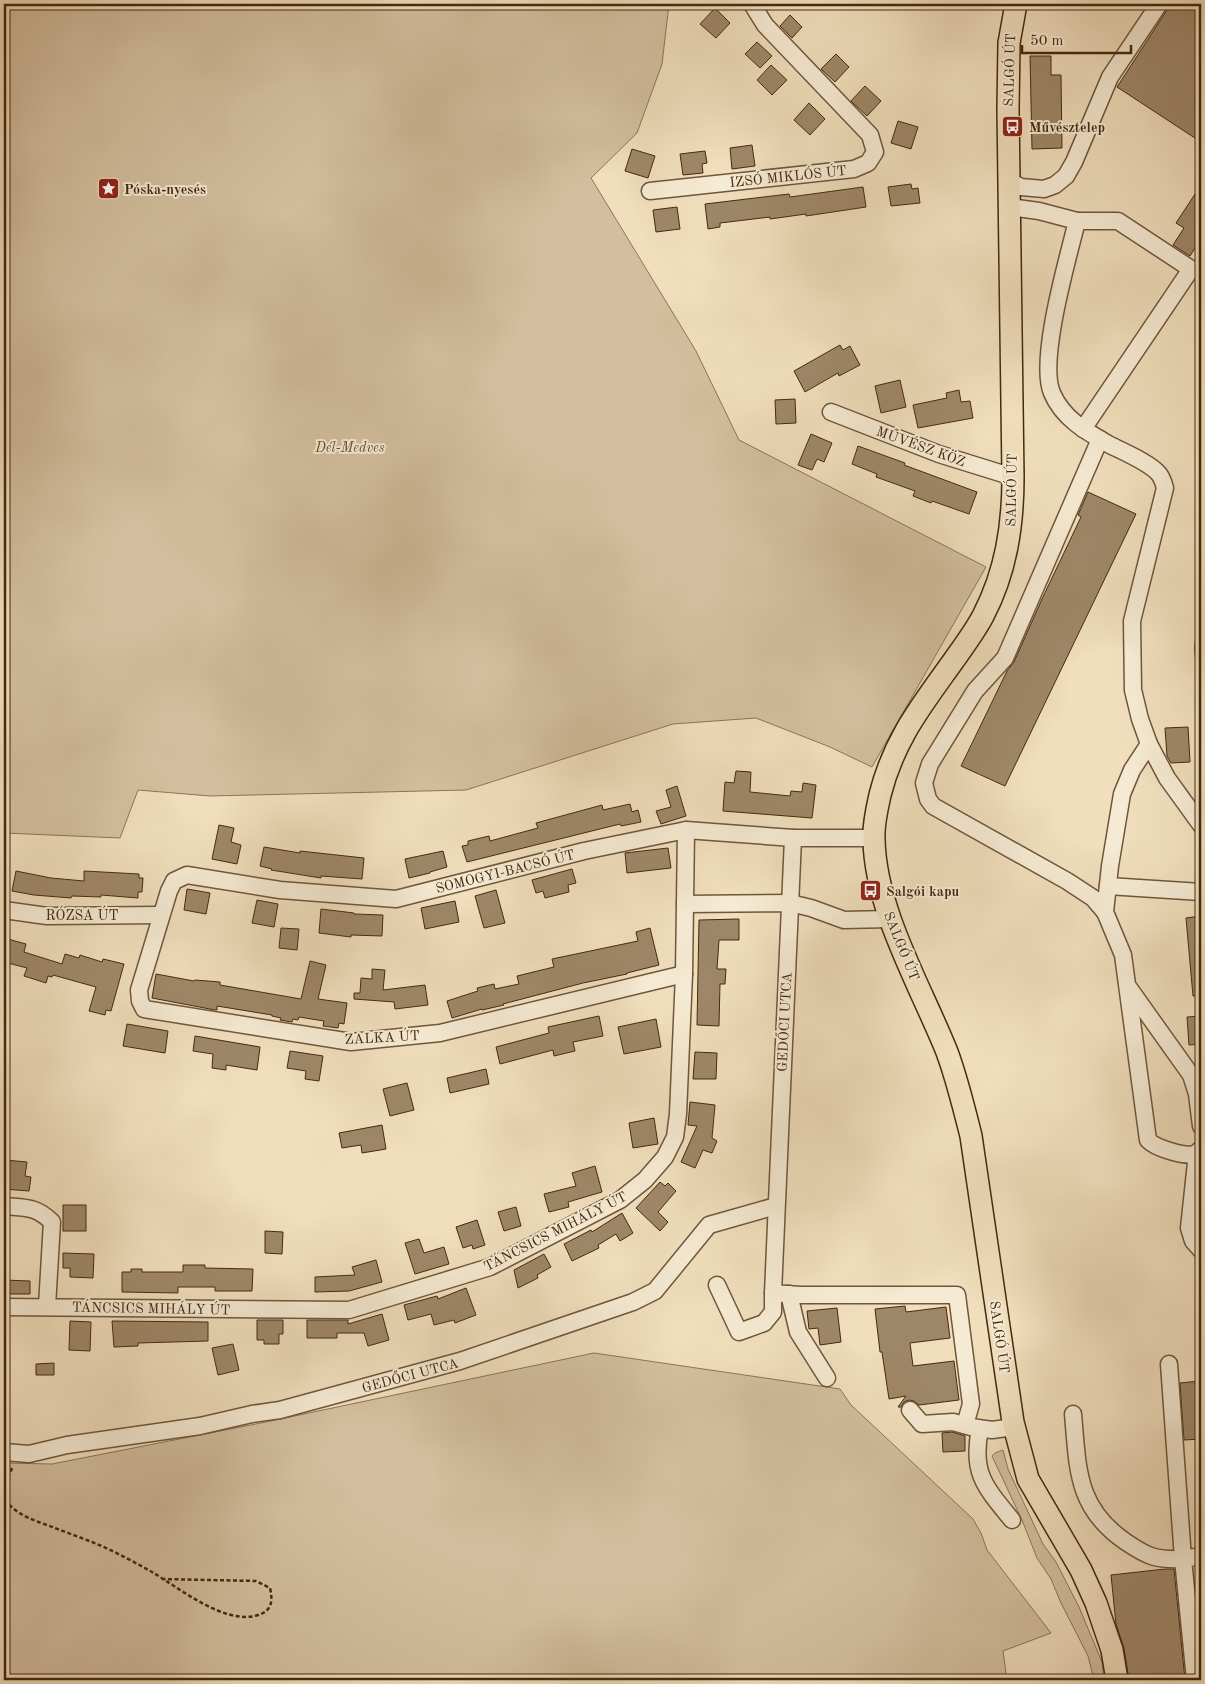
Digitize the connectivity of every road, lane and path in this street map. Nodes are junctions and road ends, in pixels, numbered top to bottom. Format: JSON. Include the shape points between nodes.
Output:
{"nodes":[{"id":1,"x":752,"y":4,"type":"edge"},
{"id":2,"x":1016,"y":4,"type":"edge"},
{"id":3,"x":1158,"y":4,"type":"edge"},
{"id":4,"x":1009,"y":180,"type":"junction"},
{"id":5,"x":650,"y":191,"type":"dead end"},
{"id":6,"x":1009,"y":207,"type":"junction"},
{"id":7,"x":1077,"y":221,"type":"junction"},
{"id":8,"x":1196,"y":270,"type":"edge"},
{"id":9,"x":831,"y":412,"type":"dead end"},
{"id":10,"x":1083,"y":429,"type":"junction"},
{"id":11,"x":1100,"y":439,"type":"junction"},
{"id":12,"x":1013,"y":477,"type":"junction"},
{"id":13,"x":1149,"y":744,"type":"junction"},
{"id":14,"x":1201,"y":825,"type":"edge"},
{"id":15,"x":686,"y":830,"type":"junction"},
{"id":16,"x":793,"y":838,"type":"junction"},
{"id":17,"x":874,"y":838,"type":"junction"},
{"id":18,"x":1108,"y":886,"type":"junction"},
{"id":19,"x":1201,"y":892,"type":"edge"},
{"id":20,"x":685,"y":904,"type":"junction"},
{"id":21,"x":790,"y":904,"type":"junction"},
{"id":22,"x":4,"y":910,"type":"edge"},
{"id":23,"x":1105,"y":912,"type":"junction"},
{"id":24,"x":161,"y":915,"type":"junction"},
{"id":25,"x":890,"y":919,"type":"junction"},
{"id":26,"x":684,"y":974,"type":"junction"},
{"id":27,"x":1127,"y":986,"type":"junction"},
{"id":28,"x":1201,"y":1126,"type":"edge"},
{"id":29,"x":1199,"y":1151,"type":"edge"},
{"id":30,"x":4,"y":1206,"type":"edge"},
{"id":31,"x":776,"y":1206,"type":"junction"},
{"id":32,"x":1201,"y":1250,"type":"edge"},
{"id":33,"x":717,"y":1285,"type":"dead end"},
{"id":34,"x":773,"y":1294,"type":"junction"},
{"id":35,"x":794,"y":1295,"type":"junction"},
{"id":36,"x":47,"y":1306,"type":"junction"},
{"id":37,"x":4,"y":1307,"type":"edge"},
{"id":38,"x":1169,"y":1364,"type":"dead end"},
{"id":39,"x":827,"y":1378,"type":"dead end"},
{"id":40,"x":910,"y":1410,"type":"dead end"},
{"id":41,"x":1073,"y":1414,"type":"dead end"},
{"id":42,"x":972,"y":1427,"type":"junction"},
{"id":43,"x":1014,"y":1427,"type":"junction"},
{"id":44,"x":8,"y":1453,"type":"edge"},
{"id":45,"x":4,"y":1493,"type":"edge"},
{"id":46,"x":1012,"y":1520,"type":"dead end"},
{"id":47,"x":1201,"y":1556,"type":"edge"},
{"id":48,"x":1183,"y":1559,"type":"junction"},
{"id":49,"x":162,"y":1579,"type":"junction"},
{"id":50,"x":1117,"y":1680,"type":"edge"},
{"id":51,"x":1195,"y":1680,"type":"edge"}],
"edges":[{"from":1,"to":5,"type":"street","name":"IZSÓ MIKLÓS ÚT","via":[[765,25],[870,135],[875,152],[868,163],[854,169]]},
{"from":2,"to":4,"type":"main road","name":"SALGÓ ÚT","via":[[1009,42]]},
{"from":3,"to":4,"type":"street","via":[[1110,77],[1066,176],[1051,188],[1039,190],[1021,187]]},
{"from":4,"to":6,"type":"main road","name":"SALGÓ ÚT"},
{"from":6,"to":7,"type":"street"},
{"from":6,"to":12,"type":"main road","name":"SALGÓ ÚT"},
{"from":7,"to":8,"type":"street","via":[[1118,221]]},
{"from":7,"to":10,"type":"street","via":[[1059,299],[1048,382],[1058,404]]},
{"from":8,"to":10,"type":"street"},
{"from":9,"to":12,"type":"street","name":"MŰVÉSZ KÖZ","via":[[939,454]]},
{"from":10,"to":11,"type":"street"},
{"from":11,"to":13,"type":"street","via":[[1160,475],[1165,488],[1132,621],[1133,690]]},
{"from":11,"to":23,"type":"street","via":[[1005,658],[975,691],[930,764],[924,783],[933,806],[1068,881],[1093,898]]},
{"from":12,"to":17,"type":"main road","name":"SALGÓ ÚT","via":[[1010,534],[1001,571],[983,616],[897,746],[884,780]]},
{"from":13,"to":14,"type":"street","via":[[1167,778]]},
{"from":13,"to":18,"type":"street","via":[[1132,770],[1122,794]]},
{"from":15,"to":16,"type":"street","name":"SOMOGYI-BACSÓ ÚT"},
{"from":15,"to":20,"type":"street","name":"TÁNCSICS MIHÁLY ÚT"},
{"from":15,"to":24,"type":"street","name":"SOMOGYI-BACSÓ ÚT","via":[[584,851],[396,898],[280,890],[187,875],[174,881]]},
{"from":16,"to":17,"type":"street","name":"SOMOGYI-BACSÓ ÚT"},
{"from":16,"to":21,"type":"street","name":"GEDŐCI UTCA"},
{"from":17,"to":25,"type":"main road","name":"SALGÓ ÚT","via":[[877,874]]},
{"from":18,"to":19,"type":"street"},
{"from":18,"to":23,"type":"street"},
{"from":20,"to":21,"type":"street"},
{"from":20,"to":26,"type":"street","name":"TÁNCSICS MIHÁLY ÚT"},
{"from":21,"to":25,"type":"street","via":[[844,920]]},
{"from":21,"to":31,"type":"street","name":"GEDŐCI UTCA"},
{"from":22,"to":24,"type":"street","name":"RÓZSA ÚT","via":[[47,916]]},
{"from":23,"to":27,"type":"street","via":[[1121,947]]},
{"from":24,"to":26,"type":"street","name":"ZALKA ÚT","via":[[139,990],[144,1009],[351,1042],[440,1033]]},
{"from":25,"to":43,"type":"main road","name":"SALGÓ ÚT","via":[[947,1054],[965,1109]]},
{"from":26,"to":36,"type":"street","name":"TÁNCSICS MIHÁLY ÚT","via":[[675,1137],[665,1157],[645,1180],[620,1200],[490,1267],[349,1310]]},
{"from":27,"to":28,"type":"street","via":[[1190,1075],[1197,1094]]},
{"from":27,"to":29,"type":"street","via":[[1148,1140],[1159,1147],[1184,1154]]},
{"from":29,"to":32,"type":"street","via":[[1189,1228],[1193,1241]]},
{"from":30,"to":36,"type":"street","via":[[31,1208],[42,1212],[52,1222]]},
{"from":31,"to":34,"type":"street","name":"GEDŐCI UTCA"},
{"from":31,"to":44,"type":"street","name":"GEDŐCI UTCA","via":[[709,1225],[655,1291],[633,1302],[460,1361],[280,1410],[29,1454]]},
{"from":33,"to":34,"type":"street","name":"GEDŐCI UTCA","via":[[739,1332],[764,1323],[773,1312]]},
{"from":34,"to":35,"type":"street"},
{"from":35,"to":39,"type":"street","via":[[798,1332]]},
{"from":35,"to":42,"type":"street","via":[[957,1295]]},
{"from":36,"to":37,"type":"street","name":"TÁNCSICS MIHÁLY ÚT"},
{"from":38,"to":48,"type":"street"},
{"from":40,"to":42,"type":"street","via":[[922,1424],[945,1421]]},
{"from":41,"to":48,"type":"street","via":[[1084,1492],[1094,1512],[1114,1534],[1140,1552],[1161,1560]]},
{"from":42,"to":43,"type":"street","via":[[992,1430]]},
{"from":42,"to":46,"type":"street","via":[[981,1477]]},
{"from":43,"to":50,"type":"main road","name":"SALGÓ ÚT","via":[[1028,1479],[1081,1570],[1096,1603],[1112,1650]]},
{"from":44,"to":45,"type":"path","via":[[12,1469]]},
{"from":45,"to":49,"type":"path","via":[[9,1504],[22,1514],[108,1548]]},
{"from":47,"to":48,"type":"street"},
{"from":48,"to":51,"type":"street"},
{"from":49,"to":49,"type":"path","via":[[201,1603],[250,1618],[265,1613],[272,1598],[270,1588],[256,1581]]}]}
